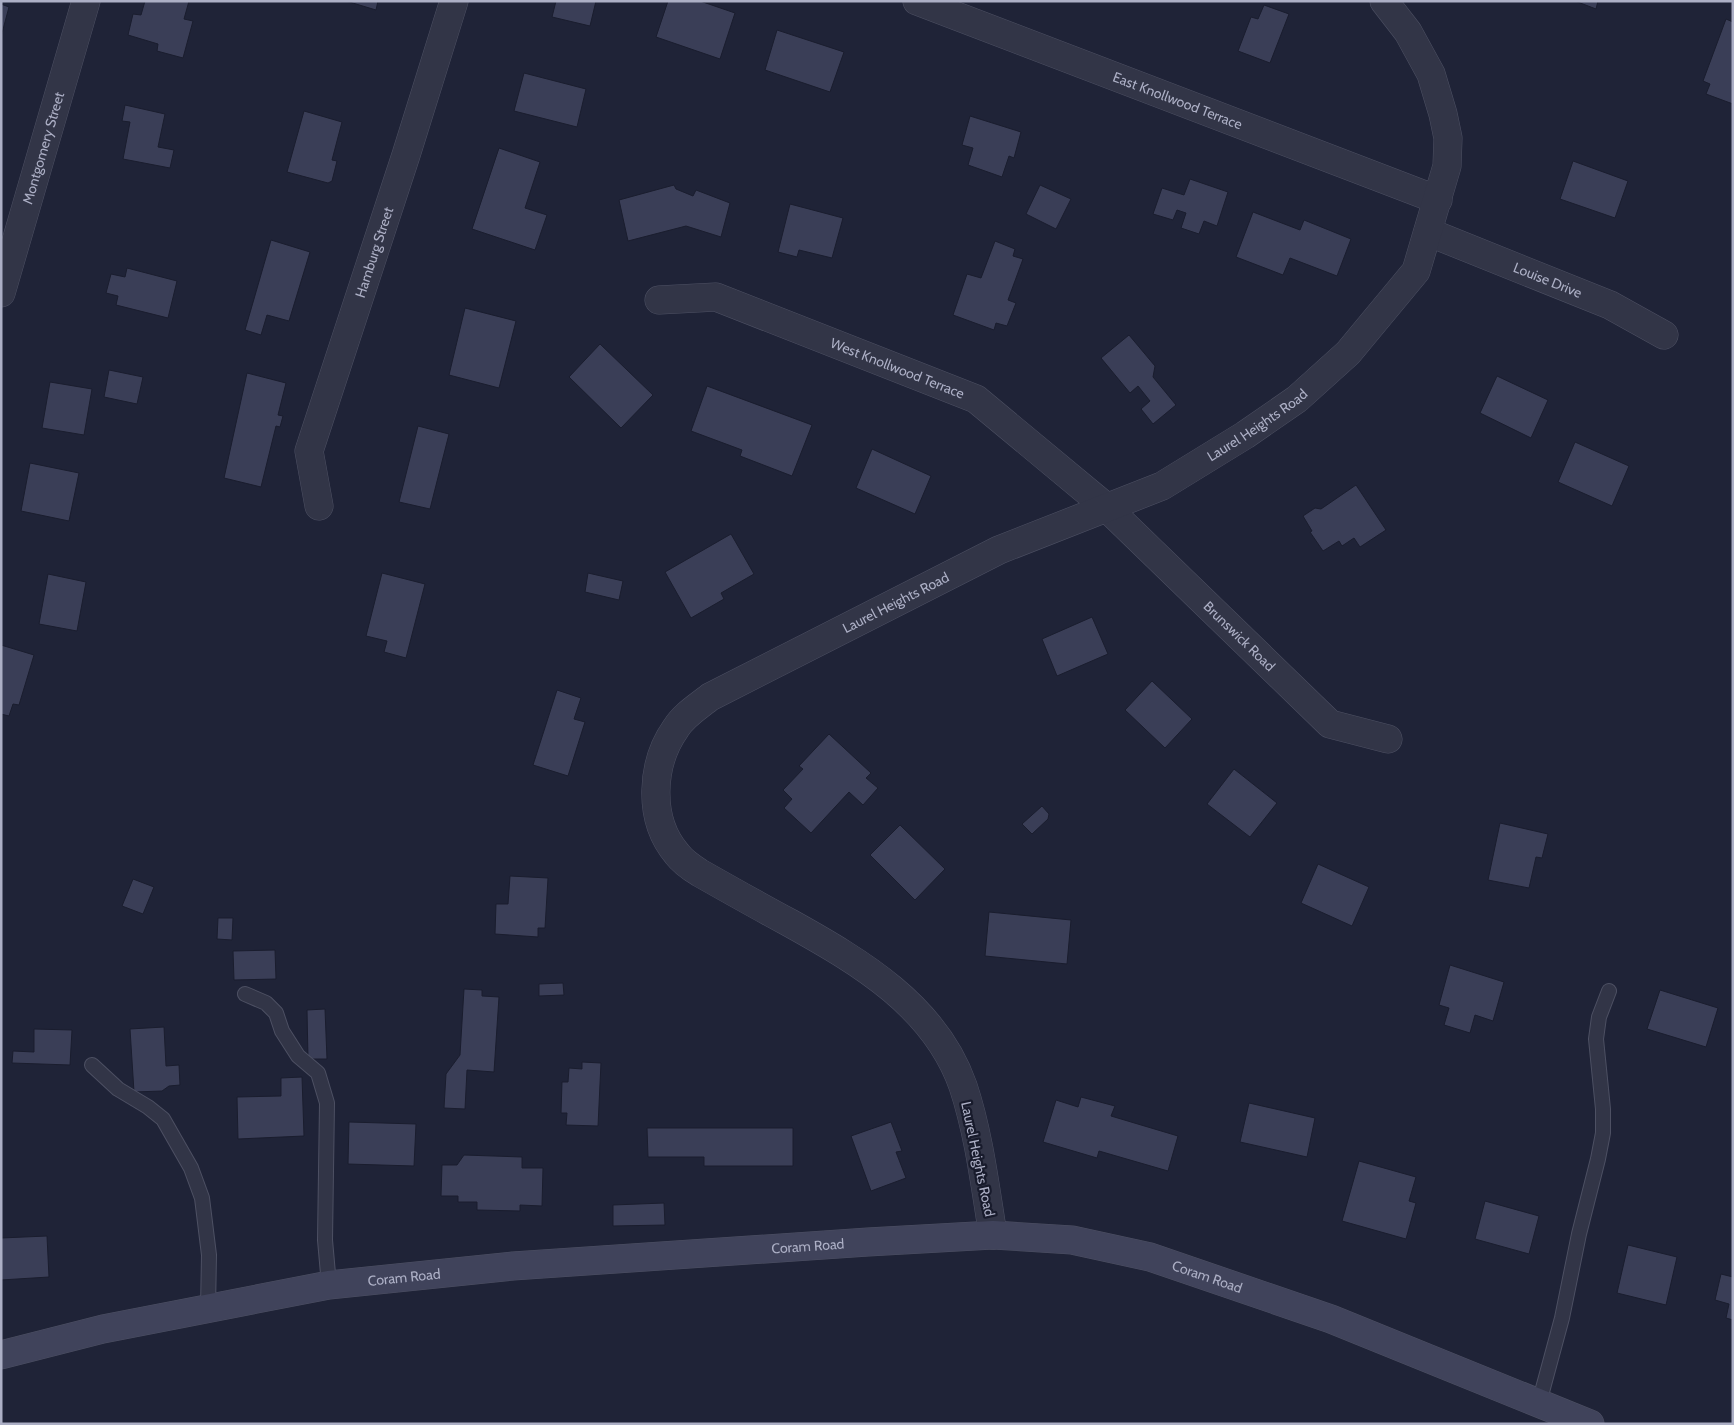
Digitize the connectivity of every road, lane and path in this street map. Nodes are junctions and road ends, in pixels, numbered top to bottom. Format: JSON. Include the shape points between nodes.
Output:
{"nodes":[{"id":1,"x":86,"y":1,"type":"edge"},
{"id":2,"x":454,"y":1,"type":"edge"},
{"id":3,"x":918,"y":1,"type":"edge"},
{"id":4,"x":1384,"y":1,"type":"edge"},
{"id":5,"x":1438,"y":200,"type":"junction"},
{"id":6,"x":1428,"y":232,"type":"junction"},
{"id":7,"x":1,"y":293,"type":"edge"},
{"id":8,"x":659,"y":300,"type":"dead end"},
{"id":9,"x":1664,"y":336,"type":"dead end"},
{"id":10,"x":320,"y":506,"type":"dead end"},
{"id":11,"x":1106,"y":507,"type":"junction"},
{"id":12,"x":1388,"y":739,"type":"dead end"},
{"id":13,"x":1609,"y":991,"type":"dead end"},
{"id":14,"x":245,"y":994,"type":"dead end"},
{"id":15,"x":92,"y":1065,"type":"dead end"},
{"id":16,"x":993,"y":1235,"type":"junction"},
{"id":17,"x":329,"y":1285,"type":"junction"},
{"id":18,"x":208,"y":1308,"type":"junction"},
{"id":19,"x":1,"y":1355,"type":"edge"},
{"id":20,"x":1539,"y":1403,"type":"junction"},
{"id":21,"x":1590,"y":1424,"type":"edge"}],
"edges":[{"from":1,"to":7,"type":"street","name":"Montgomery Street"},
{"from":2,"to":10,"type":"street","name":"Hamburg Street","via":[[309,450]]},
{"from":3,"to":5,"type":"street","name":"East Knollwood Terrace"},
{"from":4,"to":5,"type":"street","name":"Laurel Heights Road","via":[[1408,32],[1431,74],[1443,114],[1448,138],[1447,166]]},
{"from":5,"to":6,"type":"street","name":"Laurel Heights Road"},
{"from":6,"to":9,"type":"street","name":"Louise Drive","via":[[1610,305]]},
{"from":6,"to":11,"type":"street","name":"Laurel Heights Road","via":[[1416,271],[1348,353],[1297,399],[1246,435],[1162,486]]},
{"from":8,"to":11,"type":"street","name":"West Knollwood Terrace","via":[[716,296],[976,399]]},
{"from":11,"to":12,"type":"street","name":"Brunswick Road","via":[[1330,724]]},
{"from":11,"to":16,"type":"street","name":"Laurel Heights Road","via":[[999,550],[710,697],[677,726],[659,762],[656,802],[660,820],[667,839],[687,864],[842,952],[893,989],[917,1012],[944,1046],[962,1085],[974,1126]]},
{"from":13,"to":20,"type":"lane","via":[[1599,1017],[1596,1039],[1603,1132],[1562,1318]]},
{"from":14,"to":17,"type":"lane","via":[[266,1003],[276,1013],[282,1031],[298,1056],[318,1073],[327,1103],[325,1240]]},
{"from":15,"to":18,"type":"lane","via":[[118,1089],[164,1119],[191,1168],[202,1198],[209,1255]]},
{"from":16,"to":17,"type":"street","name":"Coram Road","via":[[514,1266]]},
{"from":16,"to":20,"type":"street","name":"Coram Road","via":[[1072,1240],[1150,1257],[1332,1319]]},
{"from":17,"to":18,"type":"street","name":"Coram Road"},
{"from":18,"to":19,"type":"street","name":"Coram Road","via":[[103,1329]]},
{"from":20,"to":21,"type":"street","name":"Coram Road"}]}
